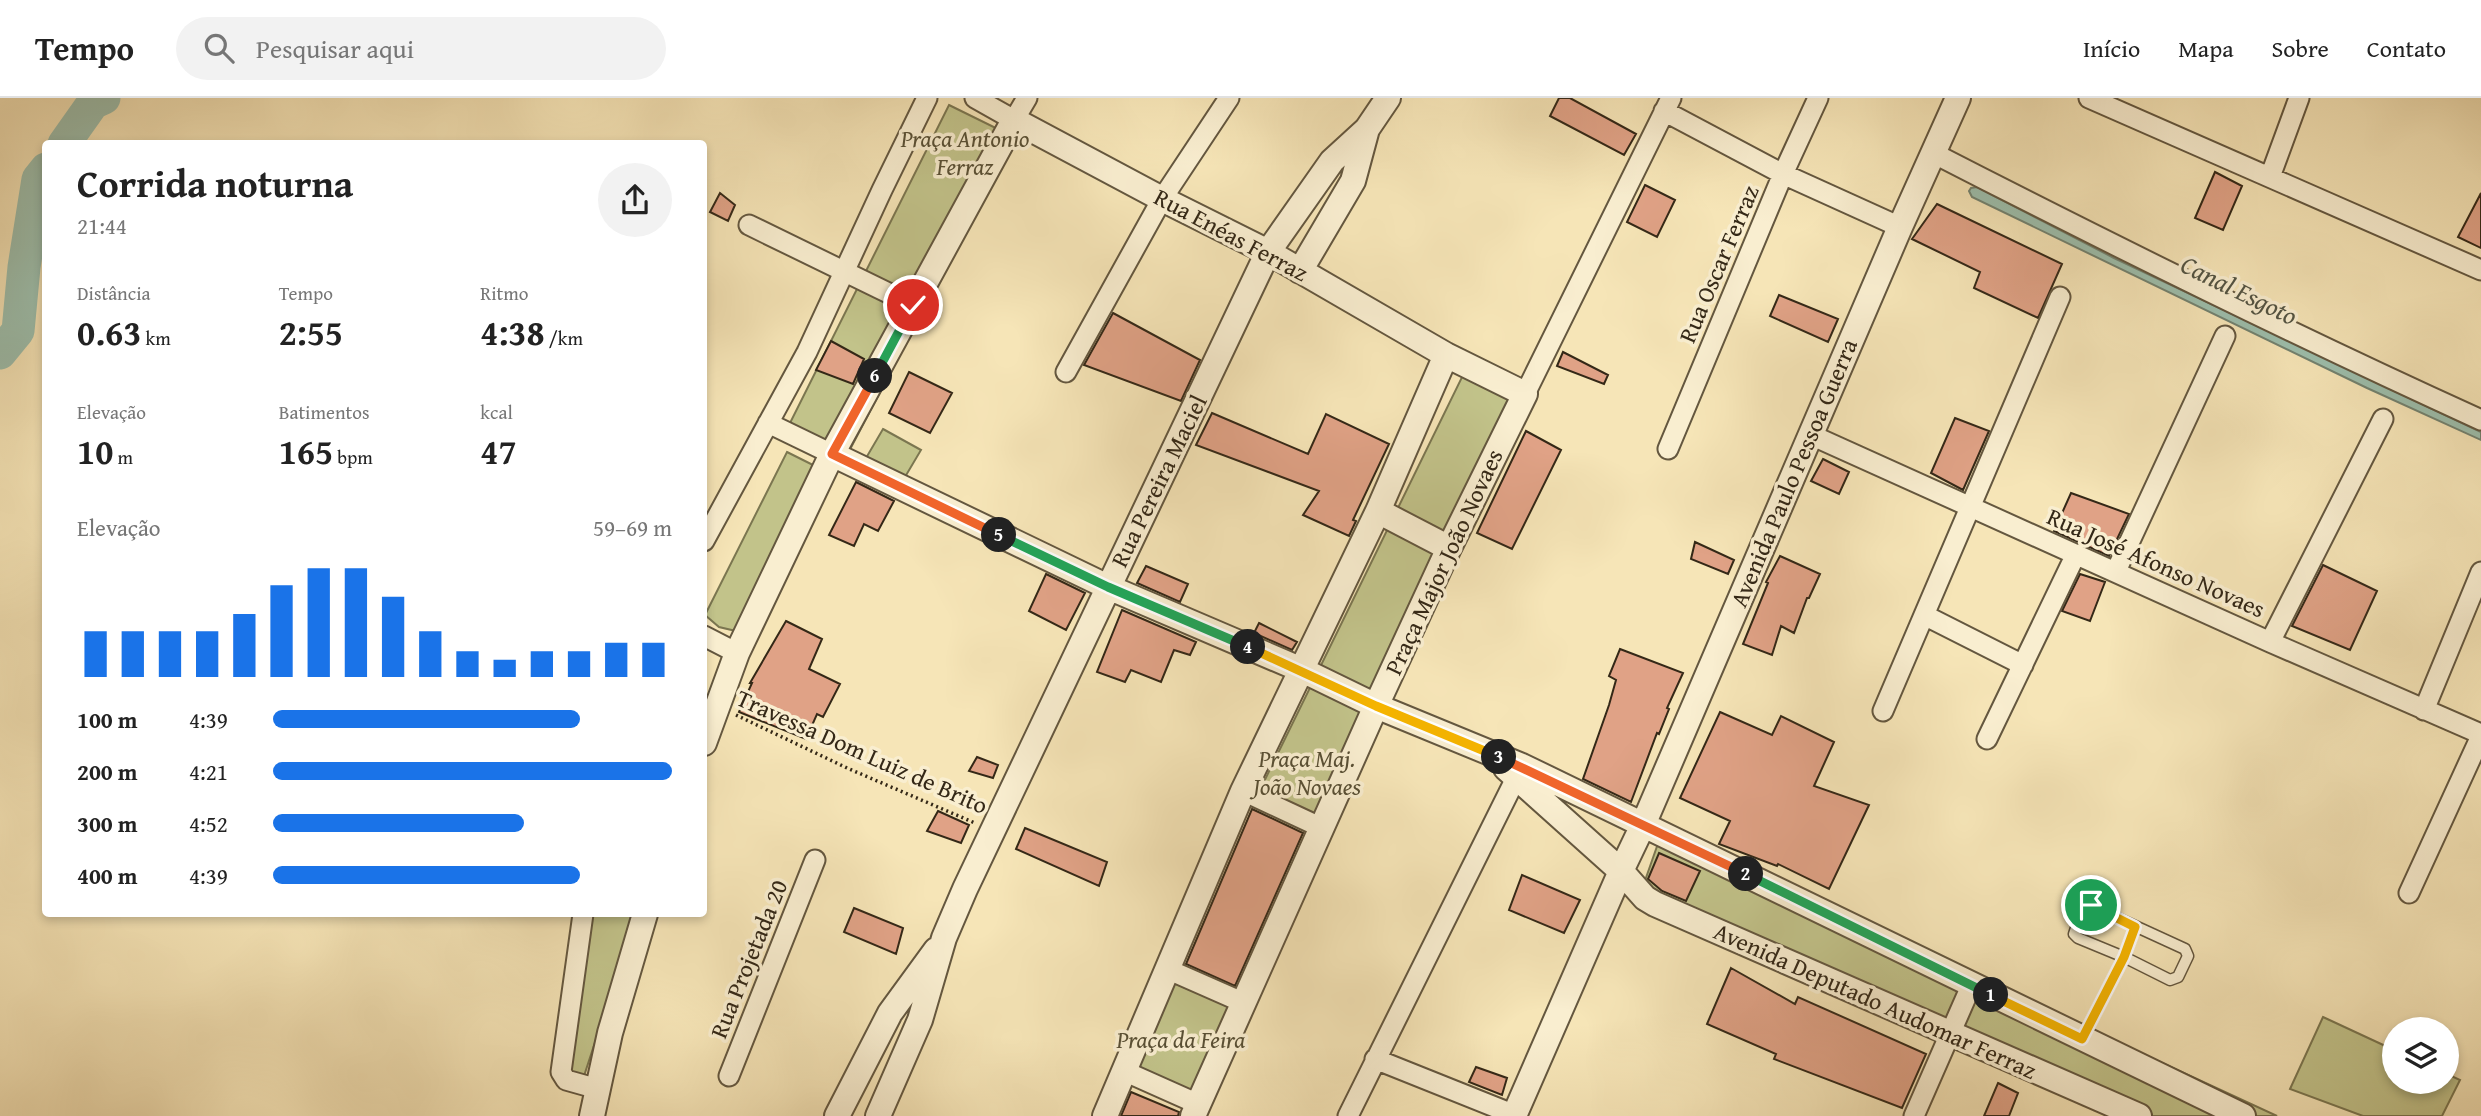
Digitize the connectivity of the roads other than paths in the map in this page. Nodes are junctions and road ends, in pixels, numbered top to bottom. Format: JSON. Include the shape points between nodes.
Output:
{"nodes":[{"id":1,"x":927,"y":98,"type":"edge"},
{"id":2,"x":975,"y":98,"type":"edge"},
{"id":3,"x":1027,"y":98,"type":"edge"},
{"id":4,"x":1229,"y":98,"type":"edge"},
{"id":5,"x":1388,"y":98,"type":"edge"},
{"id":6,"x":1818,"y":98,"type":"edge"},
{"id":7,"x":1958,"y":98,"type":"edge"},
{"id":8,"x":2089,"y":98,"type":"edge"},
{"id":9,"x":2299,"y":98,"type":"edge"},
{"id":10,"x":1668,"y":105,"type":"edge"},
{"id":11,"x":1014,"y":120,"type":"junction"},
{"id":12,"x":1367,"y":129,"type":"junction"},
{"id":13,"x":1933,"y":153,"type":"junction"},
{"id":14,"x":1783,"y":174,"type":"junction"},
{"id":15,"x":2270,"y":177,"type":"junction"},
{"id":16,"x":1162,"y":199,"type":"junction"},
{"id":17,"x":749,"y":225,"type":"dead end"},
{"id":18,"x":1900,"y":227,"type":"junction"},
{"id":19,"x":1268,"y":252,"type":"junction"},
{"id":20,"x":2481,"y":270,"type":"edge"},
{"id":21,"x":844,"y":271,"type":"junction"},
{"id":22,"x":1300,"y":271,"type":"junction"},
{"id":23,"x":2060,"y":297,"type":"dead end"},
{"id":24,"x":913,"y":305,"type":"junction"},
{"id":25,"x":2225,"y":336,"type":"dead end"},
{"id":26,"x":1446,"y":355,"type":"junction"},
{"id":27,"x":1066,"y":372,"type":"dead end"},
{"id":28,"x":1525,"y":394,"type":"junction"},
{"id":29,"x":2383,"y":419,"type":"dead end"},
{"id":30,"x":2481,"y":419,"type":"edge"},
{"id":31,"x":768,"y":423,"type":"junction"},
{"id":32,"x":1811,"y":435,"type":"junction"},
{"id":33,"x":1668,"y":449,"type":"dead end"},
{"id":34,"x":832,"y":454,"type":"junction"},
{"id":35,"x":1971,"y":507,"type":"junction"},
{"id":36,"x":1378,"y":511,"type":"junction"},
{"id":37,"x":707,"y":535,"type":"edge"},
{"id":38,"x":1449,"y":548,"type":"junction"},
{"id":39,"x":2076,"y":554,"type":"junction"},
{"id":40,"x":2116,"y":572,"type":"junction"},
{"id":41,"x":2481,"y":572,"type":"edge"},
{"id":42,"x":1108,"y":587,"type":"junction"},
{"id":43,"x":1924,"y":615,"type":"junction"},
{"id":44,"x":707,"y":638,"type":"edge"},
{"id":45,"x":2270,"y":642,"type":"junction"},
{"id":46,"x":737,"y":653,"type":"junction"},
{"id":47,"x":2023,"y":666,"type":"junction"},
{"id":48,"x":1301,"y":670,"type":"junction"},
{"id":49,"x":1376,"y":706,"type":"junction"},
{"id":50,"x":2424,"y":710,"type":"junction"},
{"id":51,"x":711,"y":711,"type":"edge"},
{"id":52,"x":1883,"y":711,"type":"dead end"},
{"id":53,"x":707,"y":729,"type":"edge"},
{"id":54,"x":2481,"y":735,"type":"edge"},
{"id":55,"x":1987,"y":739,"type":"dead end"},
{"id":56,"x":1519,"y":771,"type":"junction"},
{"id":57,"x":1243,"y":791,"type":"junction"},
{"id":58,"x":1643,"y":825,"type":"junction"},
{"id":59,"x":1320,"y":827,"type":"junction"},
{"id":60,"x":815,"y":860,"type":"dead end"},
{"id":61,"x":1621,"y":871,"type":"junction"},
{"id":62,"x":2409,"y":893,"type":"dead end"},
{"id":63,"x":583,"y":917,"type":"edge"},
{"id":64,"x":644,"y":917,"type":"edge"},
{"id":65,"x":2135,"y":927,"type":"junction"},
{"id":66,"x":944,"y":938,"type":"junction"},
{"id":67,"x":2124,"y":957,"type":"junction"},
{"id":68,"x":1167,"y":970,"type":"junction"},
{"id":69,"x":1971,"y":986,"type":"junction"},
{"id":70,"x":1242,"y":1002,"type":"junction"},
{"id":71,"x":1951,"y":1034,"type":"junction"},
{"id":72,"x":2082,"y":1039,"type":"junction"},
{"id":73,"x":1375,"y":1059,"type":"junction"},
{"id":74,"x":1124,"y":1071,"type":"junction"},
{"id":75,"x":729,"y":1076,"type":"dead end"},
{"id":76,"x":598,"y":1088,"type":"junction"},
{"id":77,"x":1195,"y":1110,"type":"edge"},
{"id":78,"x":1515,"y":1115,"type":"edge"},
{"id":79,"x":592,"y":1116,"type":"edge"},
{"id":80,"x":837,"y":1116,"type":"edge"},
{"id":81,"x":878,"y":1116,"type":"edge"},
{"id":82,"x":1105,"y":1116,"type":"edge"},
{"id":83,"x":1348,"y":1116,"type":"edge"},
{"id":84,"x":1914,"y":1116,"type":"edge"},
{"id":85,"x":2139,"y":1116,"type":"edge"},
{"id":86,"x":2244,"y":1116,"type":"edge"}],
"edges":[{"from":1,"to":21,"type":"street"},
{"from":2,"to":11,"type":"street"},
{"from":3,"to":11,"type":"street"},
{"from":4,"to":16,"type":"street"},
{"from":5,"to":12,"type":"street"},
{"from":6,"to":14,"type":"street","name":"Rua Oscar Ferraz"},
{"from":7,"to":13,"type":"street","name":"Avenida Paulo Pessoa Guerra"},
{"from":8,"to":15,"type":"street"},
{"from":9,"to":15,"type":"street"},
{"from":10,"to":14,"type":"street"},
{"from":10,"to":28,"type":"street"},
{"from":11,"to":16,"type":"street","name":"Rua Enéas Ferraz"},
{"from":11,"to":24,"type":"street"},
{"from":12,"to":19,"type":"street","name":"Rua Pereira Maciel","via":[[1332,161]]},
{"from":12,"to":22,"type":"street","via":[[1353,181]]},
{"from":13,"to":18,"type":"street","name":"Avenida Paulo Pessoa Guerra"},
{"from":13,"to":30,"type":"street","via":[[2339,356]]},
{"from":14,"to":18,"type":"street"},
{"from":14,"to":33,"type":"street","name":"Rua Oscar Ferraz"},
{"from":15,"to":20,"type":"street"},
{"from":16,"to":19,"type":"street","name":"Rua Enéas Ferraz"},
{"from":16,"to":27,"type":"street"},
{"from":17,"to":21,"type":"street"},
{"from":18,"to":32,"type":"street","name":"Avenida Paulo Pessoa Guerra"},
{"from":19,"to":22,"type":"street","name":"Rua Enéas Ferraz"},
{"from":19,"to":42,"type":"street","name":"Rua Pereira Maciel"},
{"from":21,"to":24,"type":"street"},
{"from":21,"to":31,"type":"street"},
{"from":22,"to":26,"type":"street","name":"Rua Enéas Ferraz"},
{"from":23,"to":35,"type":"street"},
{"from":24,"to":34,"type":"street"},
{"from":25,"to":40,"type":"street"},
{"from":26,"to":28,"type":"street","name":"Rua Enéas Ferraz"},
{"from":26,"to":36,"type":"street"},
{"from":28,"to":38,"type":"street","name":"Praça Major João Novaes"},
{"from":29,"to":45,"type":"street"},
{"from":31,"to":34,"type":"street"},
{"from":31,"to":37,"type":"street"},
{"from":32,"to":35,"type":"street","name":"Rua José Afonso Novaes"},
{"from":32,"to":58,"type":"street","name":"Avenida Paulo Pessoa Guerra"},
{"from":34,"to":42,"type":"street","name":"Avenida Deputado Audomar Ferraz"},
{"from":34,"to":46,"type":"street"},
{"from":35,"to":39,"type":"street","name":"Rua José Afonso Novaes"},
{"from":35,"to":43,"type":"street"},
{"from":36,"to":38,"type":"street"},
{"from":36,"to":48,"type":"street"},
{"from":38,"to":49,"type":"street","name":"Praça Major João Novaes"},
{"from":39,"to":40,"type":"street","name":"Rua José Afonso Novaes"},
{"from":39,"to":47,"type":"street"},
{"from":40,"to":45,"type":"street","name":"Rua José Afonso Novaes"},
{"from":41,"to":50,"type":"street"},
{"from":42,"to":48,"type":"street","name":"Avenida Deputado Audomar Ferraz"},
{"from":42,"to":66,"type":"street","name":"Rua Pereira Maciel"},
{"from":43,"to":47,"type":"street"},
{"from":43,"to":52,"type":"street"},
{"from":44,"to":46,"type":"street"},
{"from":45,"to":50,"type":"street","name":"Rua José Afonso Novaes"},
{"from":46,"to":51,"type":"street"},
{"from":47,"to":55,"type":"street"},
{"from":48,"to":49,"type":"street","name":"Avenida Deputado Audomar Ferraz"},
{"from":48,"to":57,"type":"street"},
{"from":49,"to":56,"type":"street","name":"Avenida Deputado Audomar Ferraz","via":[[1488,753]]},
{"from":49,"to":59,"type":"street","name":"Praça Major João Novaes"},
{"from":50,"to":54,"type":"street","name":"Rua José Afonso Novaes"},
{"from":51,"to":53,"type":"street"},
{"from":54,"to":62,"type":"street"},
{"from":56,"to":58,"type":"street","name":"Avenida Deputado Audomar Ferraz"},
{"from":56,"to":61,"type":"street","name":"Avenida Deputado Audomar Ferraz"},
{"from":56,"to":73,"type":"street"},
{"from":57,"to":59,"type":"street"},
{"from":57,"to":68,"type":"street"},
{"from":58,"to":61,"type":"street","name":"Avenida Paulo Pessoa Guerra"},
{"from":58,"to":69,"type":"street","name":"Avenida Deputado Audomar Ferraz"},
{"from":59,"to":70,"type":"street","name":"Praça Major João Novaes"},
{"from":60,"to":75,"type":"street","name":"Rua Projetada 20"},
{"from":61,"to":71,"type":"street","name":"Avenida Deputado Audomar Ferraz","via":[[1655,904]]},
{"from":61,"to":78,"type":"street","name":"Avenida Paulo Pessoa Guerra"},
{"from":63,"to":76,"type":"street","via":[[561,1072],[566,1080]]},
{"from":64,"to":76,"type":"street"},
{"from":65,"to":67,"type":"lane"},
{"from":65,"to":67,"type":"lane","via":[[2089,905],[2083,907],[2075,928],[2078,938]]},
{"from":65,"to":67,"type":"lane","via":[[2185,949],[2188,956],[2178,977],[2170,980]]},
{"from":66,"to":80,"type":"street","name":"Rua Pereira Maciel","via":[[890,1013]]},
{"from":66,"to":81,"type":"street","name":"Rua Pereira Maciel","via":[[920,1020]]},
{"from":67,"to":72,"type":"lane"},
{"from":68,"to":70,"type":"street"},
{"from":68,"to":74,"type":"street"},
{"from":69,"to":71,"type":"street"},
{"from":69,"to":72,"type":"street","name":"Avenida Deputado Audomar Ferraz"},
{"from":70,"to":77,"type":"street","name":"Praça Major João Novaes"},
{"from":71,"to":84,"type":"street"},
{"from":71,"to":85,"type":"street","name":"Avenida Deputado Audomar Ferraz"},
{"from":72,"to":86,"type":"street","name":"Avenida Deputado Audomar Ferraz"},
{"from":73,"to":78,"type":"street"},
{"from":73,"to":83,"type":"street"},
{"from":74,"to":77,"type":"street"},
{"from":74,"to":82,"type":"street"},
{"from":76,"to":79,"type":"street"}]}
